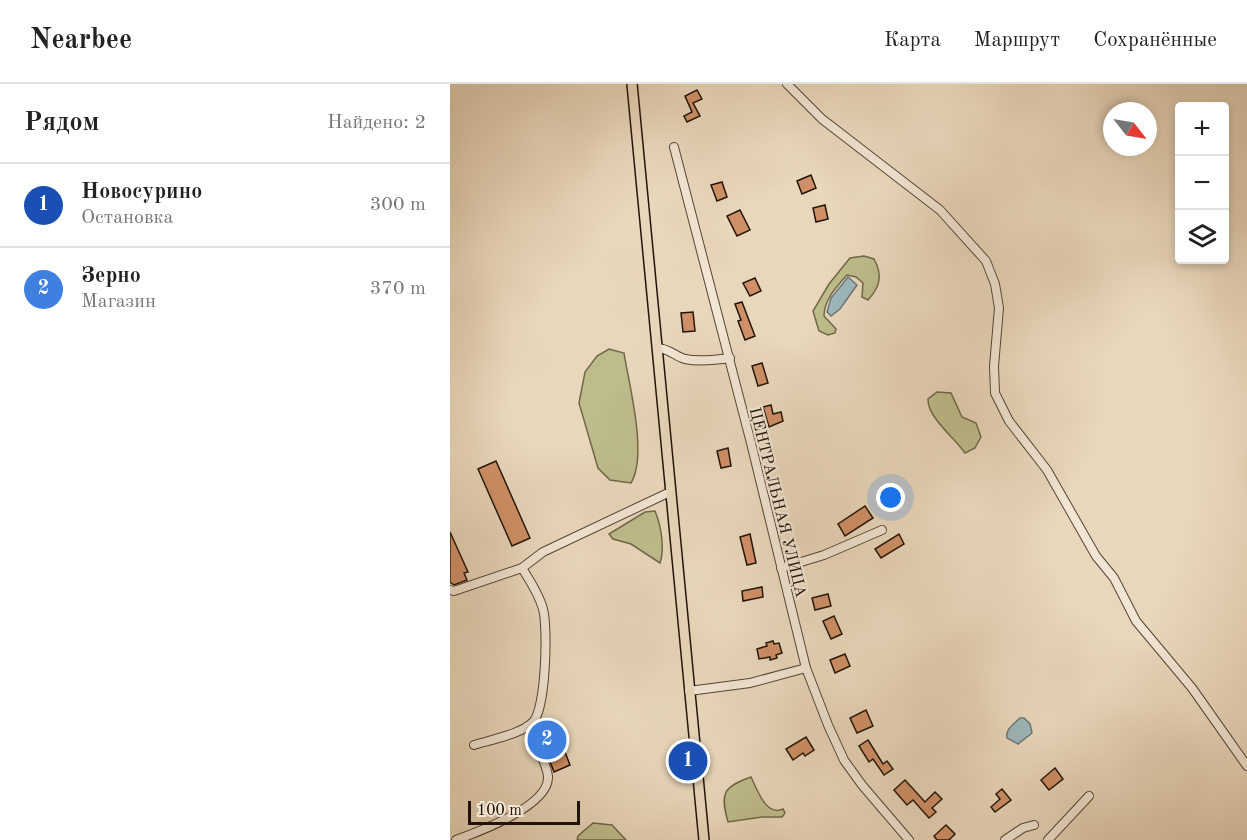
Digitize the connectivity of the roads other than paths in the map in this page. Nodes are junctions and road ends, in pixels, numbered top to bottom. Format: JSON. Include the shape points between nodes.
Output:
{"nodes":[{"id":1,"x":632,"y":84,"type":"edge"},
{"id":2,"x":787,"y":84,"type":"edge"},
{"id":3,"x":674,"y":147,"type":"dead end"},
{"id":4,"x":657,"y":348,"type":"junction"},
{"id":5,"x":730,"y":358,"type":"junction"},
{"id":6,"x":670,"y":492,"type":"junction"},
{"id":7,"x":882,"y":531,"type":"dead end"},
{"id":8,"x":522,"y":568,"type":"junction"},
{"id":9,"x":781,"y":568,"type":"junction"},
{"id":10,"x":450,"y":590,"type":"edge"},
{"id":11,"x":806,"y":668,"type":"junction"},
{"id":12,"x":689,"y":691,"type":"junction"},
{"id":13,"x":528,"y":726,"type":"junction"},
{"id":14,"x":474,"y":745,"type":"dead end"},
{"id":15,"x":1247,"y":766,"type":"edge"},
{"id":16,"x":1089,"y":796,"type":"dead end"},
{"id":17,"x":1034,"y":825,"type":"dead end"},
{"id":18,"x":456,"y":840,"type":"edge"},
{"id":19,"x":704,"y":840,"type":"edge"},
{"id":20,"x":909,"y":840,"type":"edge"},
{"id":21,"x":1005,"y":840,"type":"edge"},
{"id":22,"x":1048,"y":840,"type":"edge"}],
"edges":[{"from":1,"to":4,"type":"main road"},
{"from":2,"to":15,"type":"street","via":[[822,119],[940,210],[986,261],[999,308],[995,393],[1009,421],[1047,470],[1136,621],[1192,688]]},
{"from":3,"to":5,"type":"street","name":"ЦЕНТРАЛЬНАЯ УЛИЦА"},
{"from":4,"to":5,"type":"street","via":[[685,358]]},
{"from":4,"to":6,"type":"main road"},
{"from":5,"to":9,"type":"street","name":"ЦЕНТРАЛЬНАЯ УЛИЦА"},
{"from":6,"to":8,"type":"street","via":[[543,552]]},
{"from":6,"to":12,"type":"main road"},
{"from":7,"to":9,"type":"street"},
{"from":8,"to":10,"type":"street"},
{"from":8,"to":13,"type":"street","via":[[540,600],[546,635],[540,702],[537,717]]},
{"from":9,"to":11,"type":"street","name":"ЦЕНТРАЛЬНАЯ УЛИЦА"},
{"from":11,"to":12,"type":"street","via":[[750,683]]},
{"from":11,"to":20,"type":"street","name":"ЦЕНТРАЛЬНАЯ УЛИЦА","via":[[844,760]]},
{"from":12,"to":19,"type":"main road"},
{"from":13,"to":14,"type":"street"},
{"from":13,"to":18,"type":"street","via":[[548,776],[544,789],[515,815]]},
{"from":16,"to":22,"type":"street"},
{"from":17,"to":21,"type":"street"}]}
